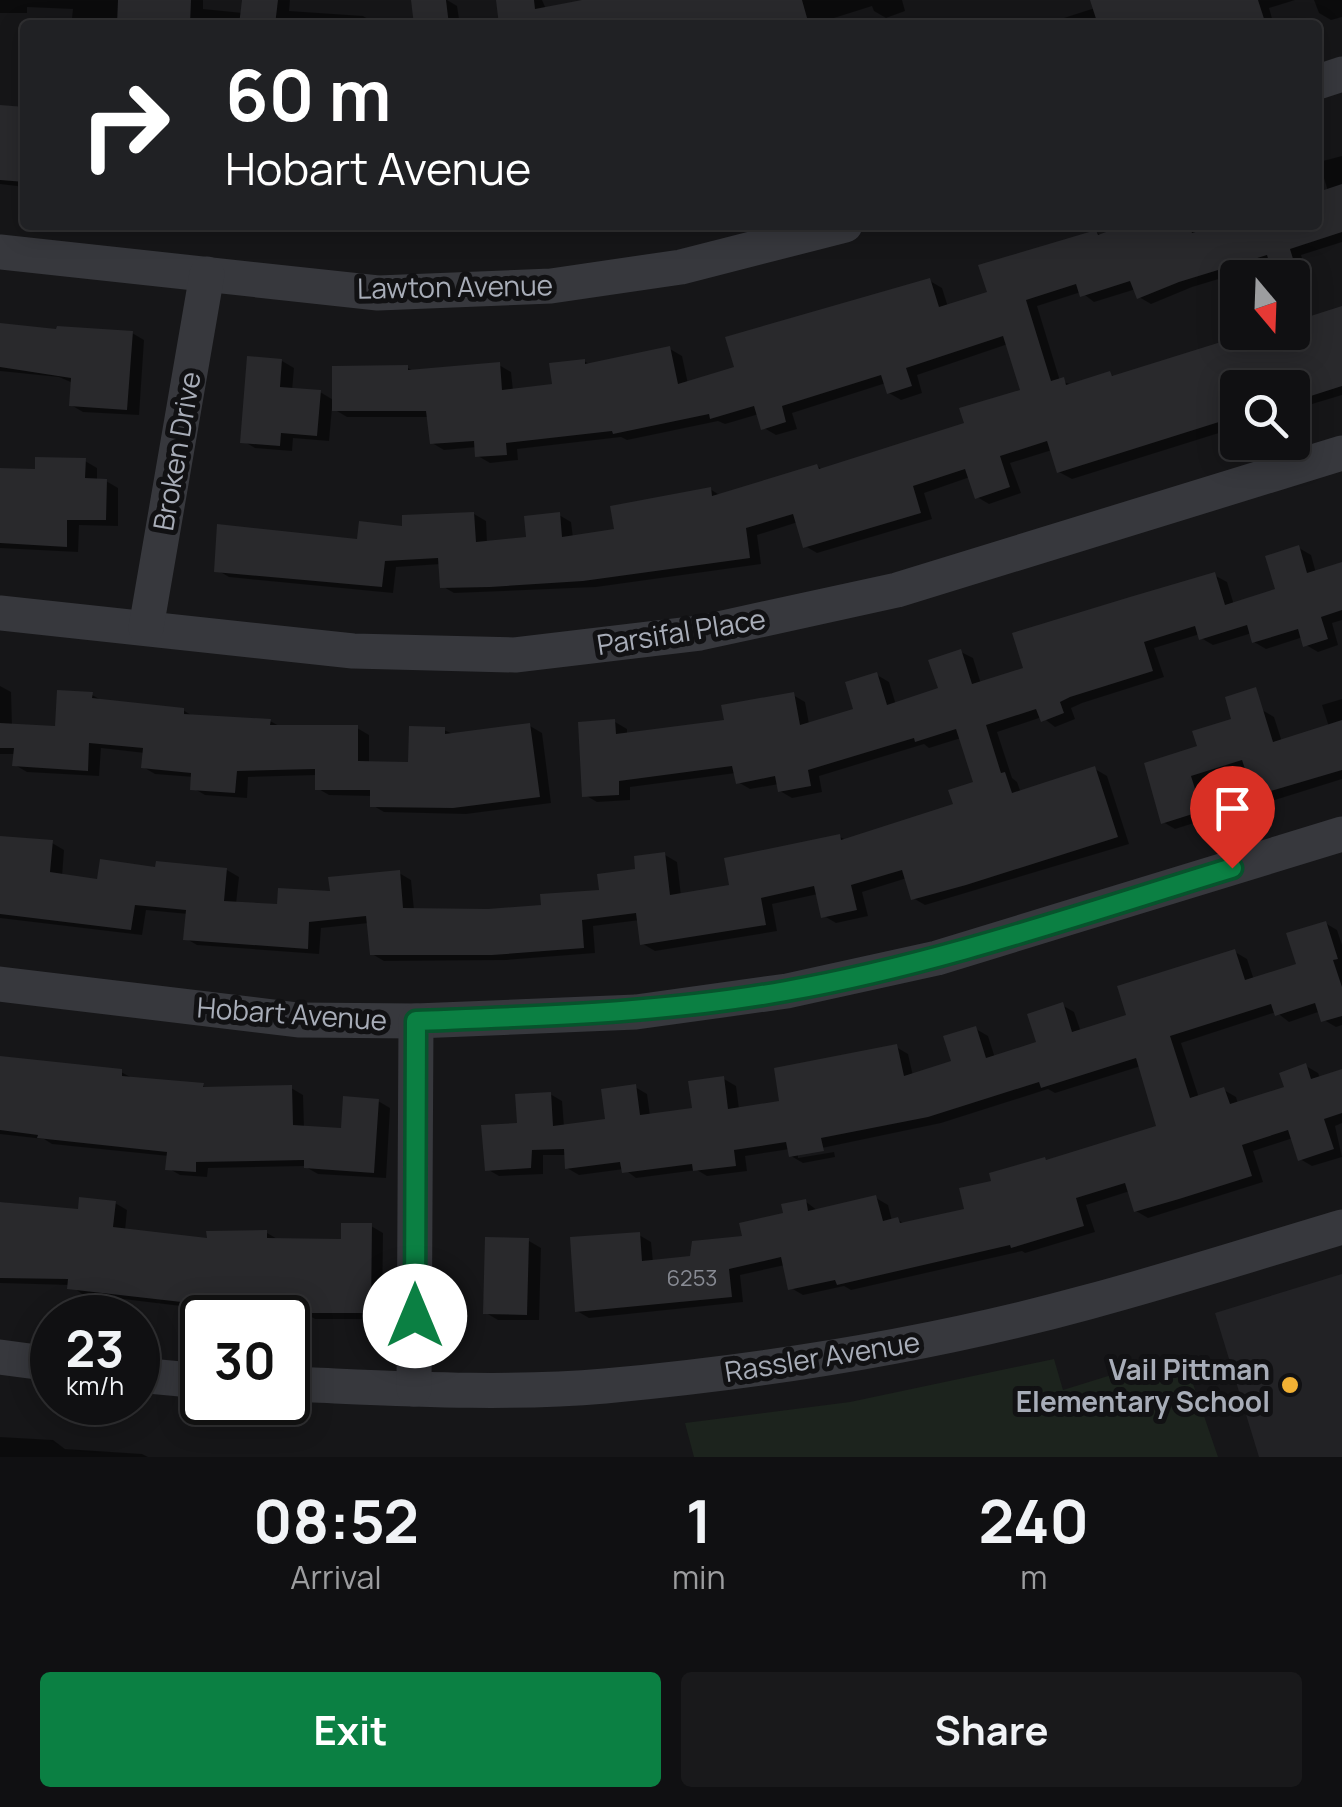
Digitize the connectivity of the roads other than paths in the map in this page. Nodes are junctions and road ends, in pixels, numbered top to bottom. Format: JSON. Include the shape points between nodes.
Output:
{"nodes":[{"id":1,"x":825,"y":230,"type":"edge"},
{"id":2,"x":0,"y":252,"type":"edge"},
{"id":3,"x":207,"y":274,"type":"junction"},
{"id":4,"x":1342,"y":453,"type":"edge"},
{"id":5,"x":0,"y":613,"type":"edge"},
{"id":6,"x":146,"y":628,"type":"junction"},
{"id":7,"x":1342,"y":834,"type":"edge"},
{"id":8,"x":0,"y":984,"type":"edge"},
{"id":9,"x":416,"y":1021,"type":"junction"},
{"id":10,"x":1342,"y":1227,"type":"edge"},
{"id":11,"x":0,"y":1357,"type":"edge"},
{"id":12,"x":30,"y":1361,"type":"edge"},
{"id":13,"x":310,"y":1385,"type":"edge"},
{"id":14,"x":414,"y":1390,"type":"junction"}],
"edges":[{"from":1,"to":3,"type":"street","name":"Lawton Avenue","via":[[681,267],[551,286],[378,292]]},
{"from":2,"to":3,"type":"street","name":"Lawton Avenue"},
{"from":3,"to":6,"type":"street","name":"Broken Drive"},
{"from":4,"to":6,"type":"street","name":"Parsifal Place","via":[[897,590],[700,632],[514,656],[354,652]]},
{"from":5,"to":6,"type":"street","name":"Parsifal Place"},
{"from":7,"to":9,"type":"street","name":"Hobart Avenue","via":[[937,958],[787,991],[636,1012]]},
{"from":8,"to":9,"type":"street","name":"Hobart Avenue","via":[[298,1020]]},
{"from":9,"to":14,"type":"street"},
{"from":10,"to":14,"type":"street","name":"Rassler Avenue","via":[[1086,1303],[819,1360],[602,1386]]},
{"from":11,"to":12,"type":"street"},
{"from":13,"to":14,"type":"street","name":"Rassler Avenue"}]}
